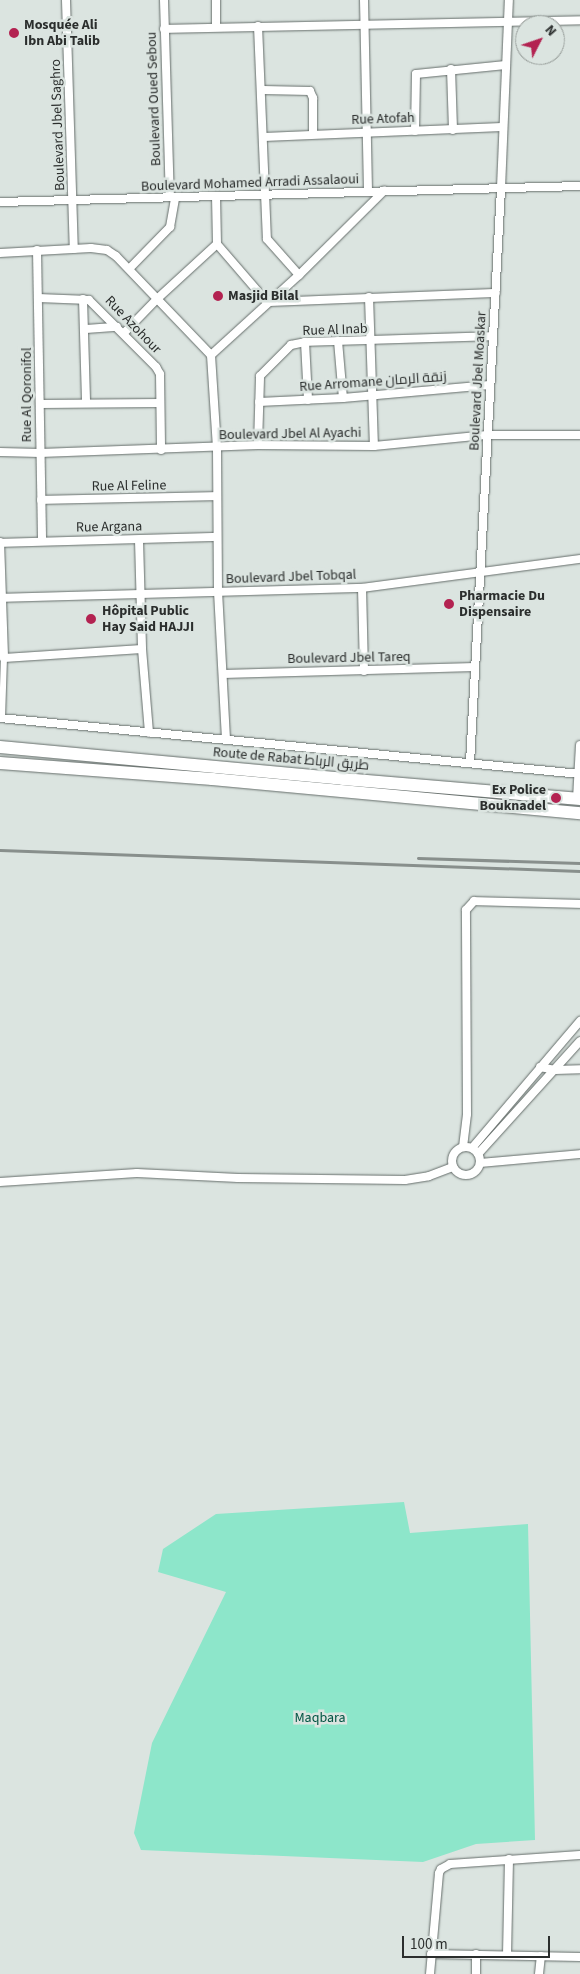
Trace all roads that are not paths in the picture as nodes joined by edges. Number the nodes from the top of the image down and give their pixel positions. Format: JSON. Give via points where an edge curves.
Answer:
{"nodes":[{"id":1,"x":66,"y":0,"type":"edge"},
{"id":2,"x":164,"y":0,"type":"edge"},
{"id":3,"x":216,"y":0,"type":"edge"},
{"id":4,"x":364,"y":0,"type":"edge"},
{"id":5,"x":509,"y":0,"type":"edge"},
{"id":6,"x":508,"y":20,"type":"junction"},
{"id":7,"x":580,"y":20,"type":"edge"},
{"id":8,"x":365,"y":23,"type":"junction"},
{"id":9,"x":258,"y":26,"type":"junction"},
{"id":10,"x":216,"y":27,"type":"junction"},
{"id":11,"x":164,"y":29,"type":"junction"},
{"id":12,"x":506,"y":65,"type":"junction"},
{"id":13,"x":451,"y":69,"type":"junction"},
{"id":14,"x":263,"y":90,"type":"junction"},
{"id":15,"x":502,"y":127,"type":"junction"},
{"id":16,"x":452,"y":130,"type":"junction"},
{"id":17,"x":415,"y":131,"type":"junction"},
{"id":18,"x":368,"y":132,"type":"junction"},
{"id":19,"x":313,"y":134,"type":"junction"},
{"id":20,"x":264,"y":137,"type":"junction"},
{"id":21,"x":580,"y":186,"type":"edge"},
{"id":22,"x":501,"y":188,"type":"junction"},
{"id":23,"x":384,"y":191,"type":"junction"},
{"id":24,"x":368,"y":192,"type":"junction"},
{"id":25,"x":266,"y":195,"type":"junction"},
{"id":26,"x":216,"y":196,"type":"junction"},
{"id":27,"x":172,"y":198,"type":"junction"},
{"id":28,"x":73,"y":200,"type":"junction"},
{"id":29,"x":0,"y":202,"type":"edge"},
{"id":30,"x":216,"y":244,"type":"junction"},
{"id":31,"x":74,"y":249,"type":"junction"},
{"id":32,"x":37,"y":250,"type":"junction"},
{"id":33,"x":0,"y":253,"type":"edge"},
{"id":34,"x":129,"y":269,"type":"junction"},
{"id":35,"x":299,"y":276,"type":"junction"},
{"id":36,"x":496,"y":293,"type":"junction"},
{"id":37,"x":369,"y":297,"type":"junction"},
{"id":38,"x":38,"y":298,"type":"junction"},
{"id":39,"x":83,"y":298,"type":"junction"},
{"id":40,"x":157,"y":299,"type":"junction"},
{"id":41,"x":268,"y":302,"type":"junction"},
{"id":42,"x":117,"y":327,"type":"junction"},
{"id":43,"x":86,"y":329,"type":"junction"},
{"id":44,"x":124,"y":333,"type":"junction"},
{"id":45,"x":493,"y":336,"type":"junction"},
{"id":46,"x":338,"y":340,"type":"junction"},
{"id":47,"x":370,"y":341,"type":"junction"},
{"id":48,"x":305,"y":342,"type":"junction"},
{"id":49,"x":211,"y":355,"type":"junction"},
{"id":50,"x":489,"y":385,"type":"junction"},
{"id":51,"x":374,"y":395,"type":"junction"},
{"id":52,"x":343,"y":398,"type":"junction"},
{"id":53,"x":308,"y":400,"type":"junction"},
{"id":54,"x":259,"y":402,"type":"junction"},
{"id":55,"x":86,"y":403,"type":"junction"},
{"id":56,"x":160,"y":403,"type":"junction"},
{"id":57,"x":40,"y":404,"type":"junction"},
{"id":58,"x":580,"y":434,"type":"edge"},
{"id":59,"x":487,"y":435,"type":"junction"},
{"id":60,"x":258,"y":445,"type":"junction"},
{"id":61,"x":374,"y":446,"type":"junction"},
{"id":62,"x":217,"y":448,"type":"junction"},
{"id":63,"x":161,"y":450,"type":"junction"},
{"id":64,"x":0,"y":452,"type":"edge"},
{"id":65,"x":40,"y":453,"type":"junction"},
{"id":66,"x":217,"y":496,"type":"junction"},
{"id":67,"x":41,"y":500,"type":"junction"},
{"id":68,"x":217,"y":537,"type":"junction"},
{"id":69,"x":139,"y":540,"type":"junction"},
{"id":70,"x":42,"y":541,"type":"junction"},
{"id":71,"x":0,"y":542,"type":"edge"},
{"id":72,"x":580,"y":559,"type":"edge"},
{"id":73,"x":480,"y":571,"type":"junction"},
{"id":74,"x":362,"y":588,"type":"junction"},
{"id":75,"x":218,"y":592,"type":"junction"},
{"id":76,"x":139,"y":594,"type":"junction"},
{"id":77,"x":1,"y":598,"type":"edge"},
{"id":78,"x":142,"y":649,"type":"junction"},
{"id":79,"x":4,"y":658,"type":"junction"},
{"id":80,"x":475,"y":667,"type":"junction"},
{"id":81,"x":364,"y":671,"type":"junction"},
{"id":82,"x":223,"y":674,"type":"junction"},
{"id":83,"x":1,"y":718,"type":"edge"},
{"id":84,"x":149,"y":733,"type":"junction"},
{"id":85,"x":226,"y":739,"type":"junction"},
{"id":86,"x":580,"y":745,"type":"edge"},
{"id":87,"x":0,"y":747,"type":"edge"},
{"id":88,"x":0,"y":763,"type":"edge"},
{"id":89,"x":470,"y":763,"type":"junction"},
{"id":90,"x":579,"y":774,"type":"edge"},
{"id":91,"x":578,"y":799,"type":"edge"},
{"id":92,"x":580,"y":812,"type":"edge"},
{"id":93,"x":580,"y":904,"type":"edge"},
{"id":94,"x":580,"y":1021,"type":"edge"},
{"id":95,"x":580,"y":1041,"type":"edge"},
{"id":96,"x":540,"y":1067,"type":"junction"},
{"id":97,"x":580,"y":1069,"type":"edge"},
{"id":98,"x":555,"y":1070,"type":"junction"},
{"id":99,"x":468,"y":1147,"type":"junction"},
{"id":100,"x":478,"y":1154,"type":"junction"},
{"id":101,"x":580,"y":1154,"type":"edge"},
{"id":102,"x":480,"y":1163,"type":"junction"},
{"id":103,"x":453,"y":1167,"type":"junction"},
{"id":104,"x":0,"y":1182,"type":"edge"},
{"id":105,"x":580,"y":1855,"type":"edge"},
{"id":106,"x":509,"y":1860,"type":"junction"},
{"id":107,"x":431,"y":1954,"type":"junction"},
{"id":108,"x":476,"y":1954,"type":"junction"},
{"id":109,"x":507,"y":1955,"type":"junction"},
{"id":110,"x":541,"y":1956,"type":"junction"},
{"id":111,"x":580,"y":1957,"type":"edge"},
{"id":112,"x":430,"y":1974,"type":"edge"},
{"id":113,"x":476,"y":1974,"type":"edge"},
{"id":114,"x":539,"y":1974,"type":"edge"}],
"edges":[{"from":1,"to":28,"type":"street","name":"Boulevard Jbel Saghro"},
{"from":2,"to":11,"type":"street","name":"Boulevard Oued Sebou"},
{"from":3,"to":10,"type":"street"},
{"from":4,"to":8,"type":"street"},
{"from":5,"to":6,"type":"street","name":"Boulevard Jbel Moaskar"},
{"from":6,"to":7,"type":"street"},
{"from":6,"to":8,"type":"street"},
{"from":6,"to":12,"type":"street","name":"Boulevard Jbel Moaskar"},
{"from":8,"to":9,"type":"street"},
{"from":8,"to":18,"type":"street"},
{"from":9,"to":10,"type":"street"},
{"from":9,"to":14,"type":"street"},
{"from":10,"to":11,"type":"street"},
{"from":11,"to":27,"type":"street","name":"Boulevard Oued Sebou"},
{"from":12,"to":13,"type":"street"},
{"from":12,"to":15,"type":"street","name":"Boulevard Jbel Moaskar"},
{"from":13,"to":16,"type":"street"},
{"from":13,"to":17,"type":"street","via":[[415,75]]},
{"from":14,"to":19,"type":"street","via":[[310,90]]},
{"from":14,"to":20,"type":"street"},
{"from":15,"to":16,"type":"street","name":"Rue Atofah"},
{"from":15,"to":22,"type":"street","name":"Boulevard Jbel Moaskar"},
{"from":16,"to":17,"type":"street","name":"Rue Atofah"},
{"from":17,"to":18,"type":"street","name":"Rue Atofah"},
{"from":18,"to":19,"type":"street","name":"Rue Atofah"},
{"from":18,"to":24,"type":"street"},
{"from":19,"to":20,"type":"street","name":"Rue Atofah"},
{"from":20,"to":25,"type":"street"},
{"from":21,"to":22,"type":"street","name":"Boulevard Mohamed Arradi Assalaoui"},
{"from":22,"to":23,"type":"street","name":"Boulevard Mohamed Arradi Assalaoui"},
{"from":22,"to":36,"type":"street","name":"Boulevard Jbel Moaskar"},
{"from":23,"to":24,"type":"street","name":"Boulevard Mohamed Arradi Assalaoui"},
{"from":23,"to":35,"type":"street"},
{"from":24,"to":25,"type":"street","name":"Boulevard Mohamed Arradi Assalaoui"},
{"from":25,"to":26,"type":"street","name":"Boulevard Mohamed Arradi Assalaoui"},
{"from":25,"to":35,"type":"street","via":[[267,239]]},
{"from":26,"to":27,"type":"street","name":"Boulevard Mohamed Arradi Assalaoui"},
{"from":26,"to":30,"type":"street"},
{"from":27,"to":28,"type":"street","name":"Boulevard Mohamed Arradi Assalaoui"},
{"from":27,"to":34,"type":"street","name":"Boulevard Oued Sebou","via":[[170,227]]},
{"from":28,"to":29,"type":"street","name":"Boulevard Mohamed Arradi Assalaoui"},
{"from":28,"to":31,"type":"street","name":"Boulevard Jbel Saghro"},
{"from":30,"to":40,"type":"street"},
{"from":30,"to":41,"type":"street"},
{"from":31,"to":32,"type":"street"},
{"from":31,"to":34,"type":"street","via":[[107,250]]},
{"from":32,"to":33,"type":"street"},
{"from":32,"to":38,"type":"street","name":"Rue Al Qoronifol"},
{"from":34,"to":40,"type":"street"},
{"from":35,"to":41,"type":"street"},
{"from":36,"to":37,"type":"street"},
{"from":36,"to":45,"type":"street","name":"Boulevard Jbel Moaskar"},
{"from":37,"to":41,"type":"street"},
{"from":37,"to":47,"type":"street"},
{"from":38,"to":39,"type":"street","name":"Rue Azohour"},
{"from":38,"to":57,"type":"street","name":"Rue Al Qoronifol"},
{"from":39,"to":42,"type":"street","name":"Rue Azohour","via":[[94,303]]},
{"from":39,"to":43,"type":"street"},
{"from":40,"to":44,"type":"street"},
{"from":40,"to":49,"type":"street"},
{"from":41,"to":49,"type":"street"},
{"from":42,"to":43,"type":"street"},
{"from":42,"to":44,"type":"street","name":"Rue Azohour"},
{"from":43,"to":55,"type":"street"},
{"from":44,"to":56,"type":"street","name":"Rue Azohour","via":[[160,374]]},
{"from":45,"to":47,"type":"street","name":"Rue Al Inab"},
{"from":45,"to":50,"type":"street","name":"Boulevard Jbel Moaskar"},
{"from":46,"to":47,"type":"street","name":"Rue Al Inab"},
{"from":46,"to":48,"type":"street","name":"Rue Al Inab"},
{"from":46,"to":52,"type":"street"},
{"from":47,"to":51,"type":"street"},
{"from":48,"to":53,"type":"street"},
{"from":48,"to":54,"type":"street","name":"Rue Al Inab","via":[[291,346],[260,376]]},
{"from":49,"to":62,"type":"street"},
{"from":50,"to":51,"type":"street","name":"Rue Arromane زنقة الرمان"},
{"from":50,"to":59,"type":"street","name":"Boulevard Jbel Moaskar"},
{"from":51,"to":52,"type":"street","name":"Rue Arromane زنقة الرمان"},
{"from":51,"to":61,"type":"street"},
{"from":52,"to":53,"type":"street","name":"Rue Arromane زنقة الرمان"},
{"from":53,"to":54,"type":"street","name":"Rue Arromane زنقة الرمان"},
{"from":54,"to":60,"type":"street","name":"Rue Al Inab"},
{"from":55,"to":56,"type":"street"},
{"from":55,"to":57,"type":"street"},
{"from":56,"to":63,"type":"street","name":"Rue Azohour"},
{"from":57,"to":65,"type":"street","name":"Rue Al Qoronifol"},
{"from":58,"to":59,"type":"street","name":"Boulevard Jbel Al Ayachi"},
{"from":59,"to":61,"type":"street","name":"Boulevard Jbel Al Ayachi"},
{"from":59,"to":73,"type":"street","name":"Boulevard Jbel Moaskar"},
{"from":60,"to":61,"type":"street","name":"Boulevard Jbel Al Ayachi"},
{"from":60,"to":62,"type":"street","name":"Boulevard Jbel Al Ayachi"},
{"from":62,"to":63,"type":"street","name":"Boulevard Jbel Al Ayachi"},
{"from":62,"to":66,"type":"street"},
{"from":63,"to":65,"type":"street","name":"Boulevard Jbel Al Ayachi"},
{"from":64,"to":65,"type":"street","name":"Boulevard Jbel Al Ayachi"},
{"from":65,"to":67,"type":"street","name":"Rue Al Qoronifol"},
{"from":66,"to":67,"type":"street","name":"Rue Al Feline"},
{"from":66,"to":68,"type":"street"},
{"from":67,"to":70,"type":"street","name":"Rue Al Qoronifol"},
{"from":68,"to":69,"type":"street","name":"Rue Argana"},
{"from":68,"to":75,"type":"street"},
{"from":69,"to":70,"type":"street","name":"Rue Argana"},
{"from":69,"to":76,"type":"street"},
{"from":70,"to":71,"type":"street","name":"Rue Argana"},
{"from":71,"to":77,"type":"street"},
{"from":72,"to":73,"type":"street","name":"Boulevard Jbel Tobqal"},
{"from":73,"to":74,"type":"street","name":"Boulevard Jbel Tobqal"},
{"from":73,"to":80,"type":"street","name":"Boulevard Jbel Moaskar"},
{"from":74,"to":75,"type":"street","name":"Boulevard Jbel Tobqal"},
{"from":74,"to":81,"type":"street"},
{"from":75,"to":76,"type":"street","name":"Boulevard Jbel Tobqal"},
{"from":75,"to":82,"type":"street"},
{"from":76,"to":77,"type":"street","name":"Boulevard Jbel Tobqal"},
{"from":76,"to":78,"type":"street"},
{"from":77,"to":79,"type":"street"},
{"from":78,"to":79,"type":"street"},
{"from":78,"to":84,"type":"street"},
{"from":79,"to":83,"type":"street"},
{"from":80,"to":81,"type":"street","name":"Boulevard Jbel Tareq"},
{"from":80,"to":89,"type":"street","name":"Boulevard Jbel Moaskar"},
{"from":81,"to":82,"type":"street","name":"Boulevard Jbel Tareq"},
{"from":82,"to":85,"type":"street"},
{"from":83,"to":84,"type":"street"},
{"from":84,"to":85,"type":"street"},
{"from":85,"to":89,"type":"street"},
{"from":86,"to":90,"type":"street"},
{"from":87,"to":91,"type":"main road","name":"Route de Rabat طريق الرباط"},
{"from":88,"to":92,"type":"main road","name":"Route de Rabat طريق الرباط"},
{"from":89,"to":90,"type":"street"},
{"from":90,"to":91,"type":"street"},
{"from":93,"to":99,"type":"street","via":[[474,901],[466,910]]},
{"from":94,"to":96,"type":"street"},
{"from":95,"to":98,"type":"street"},
{"from":96,"to":98,"type":"street"},
{"from":96,"to":99,"type":"street"},
{"from":97,"to":98,"type":"street"},
{"from":98,"to":100,"type":"street"},
{"from":99,"to":100,"type":"street"},
{"from":99,"to":103,"type":"street","via":[[453,1154]]},
{"from":100,"to":102,"type":"street"},
{"from":101,"to":102,"type":"street"},
{"from":102,"to":103,"type":"street","via":[[468,1174]]},
{"from":103,"to":104,"type":"street","via":[[405,1180],[137,1173]]},
{"from":105,"to":106,"type":"street"},
{"from":106,"to":107,"type":"street","via":[[450,1864],[441,1869]]},
{"from":106,"to":109,"type":"street"},
{"from":107,"to":108,"type":"street"},
{"from":107,"to":112,"type":"street"},
{"from":108,"to":109,"type":"street"},
{"from":108,"to":113,"type":"street"},
{"from":109,"to":110,"type":"street"},
{"from":110,"to":111,"type":"street"},
{"from":110,"to":114,"type":"street"}]}
